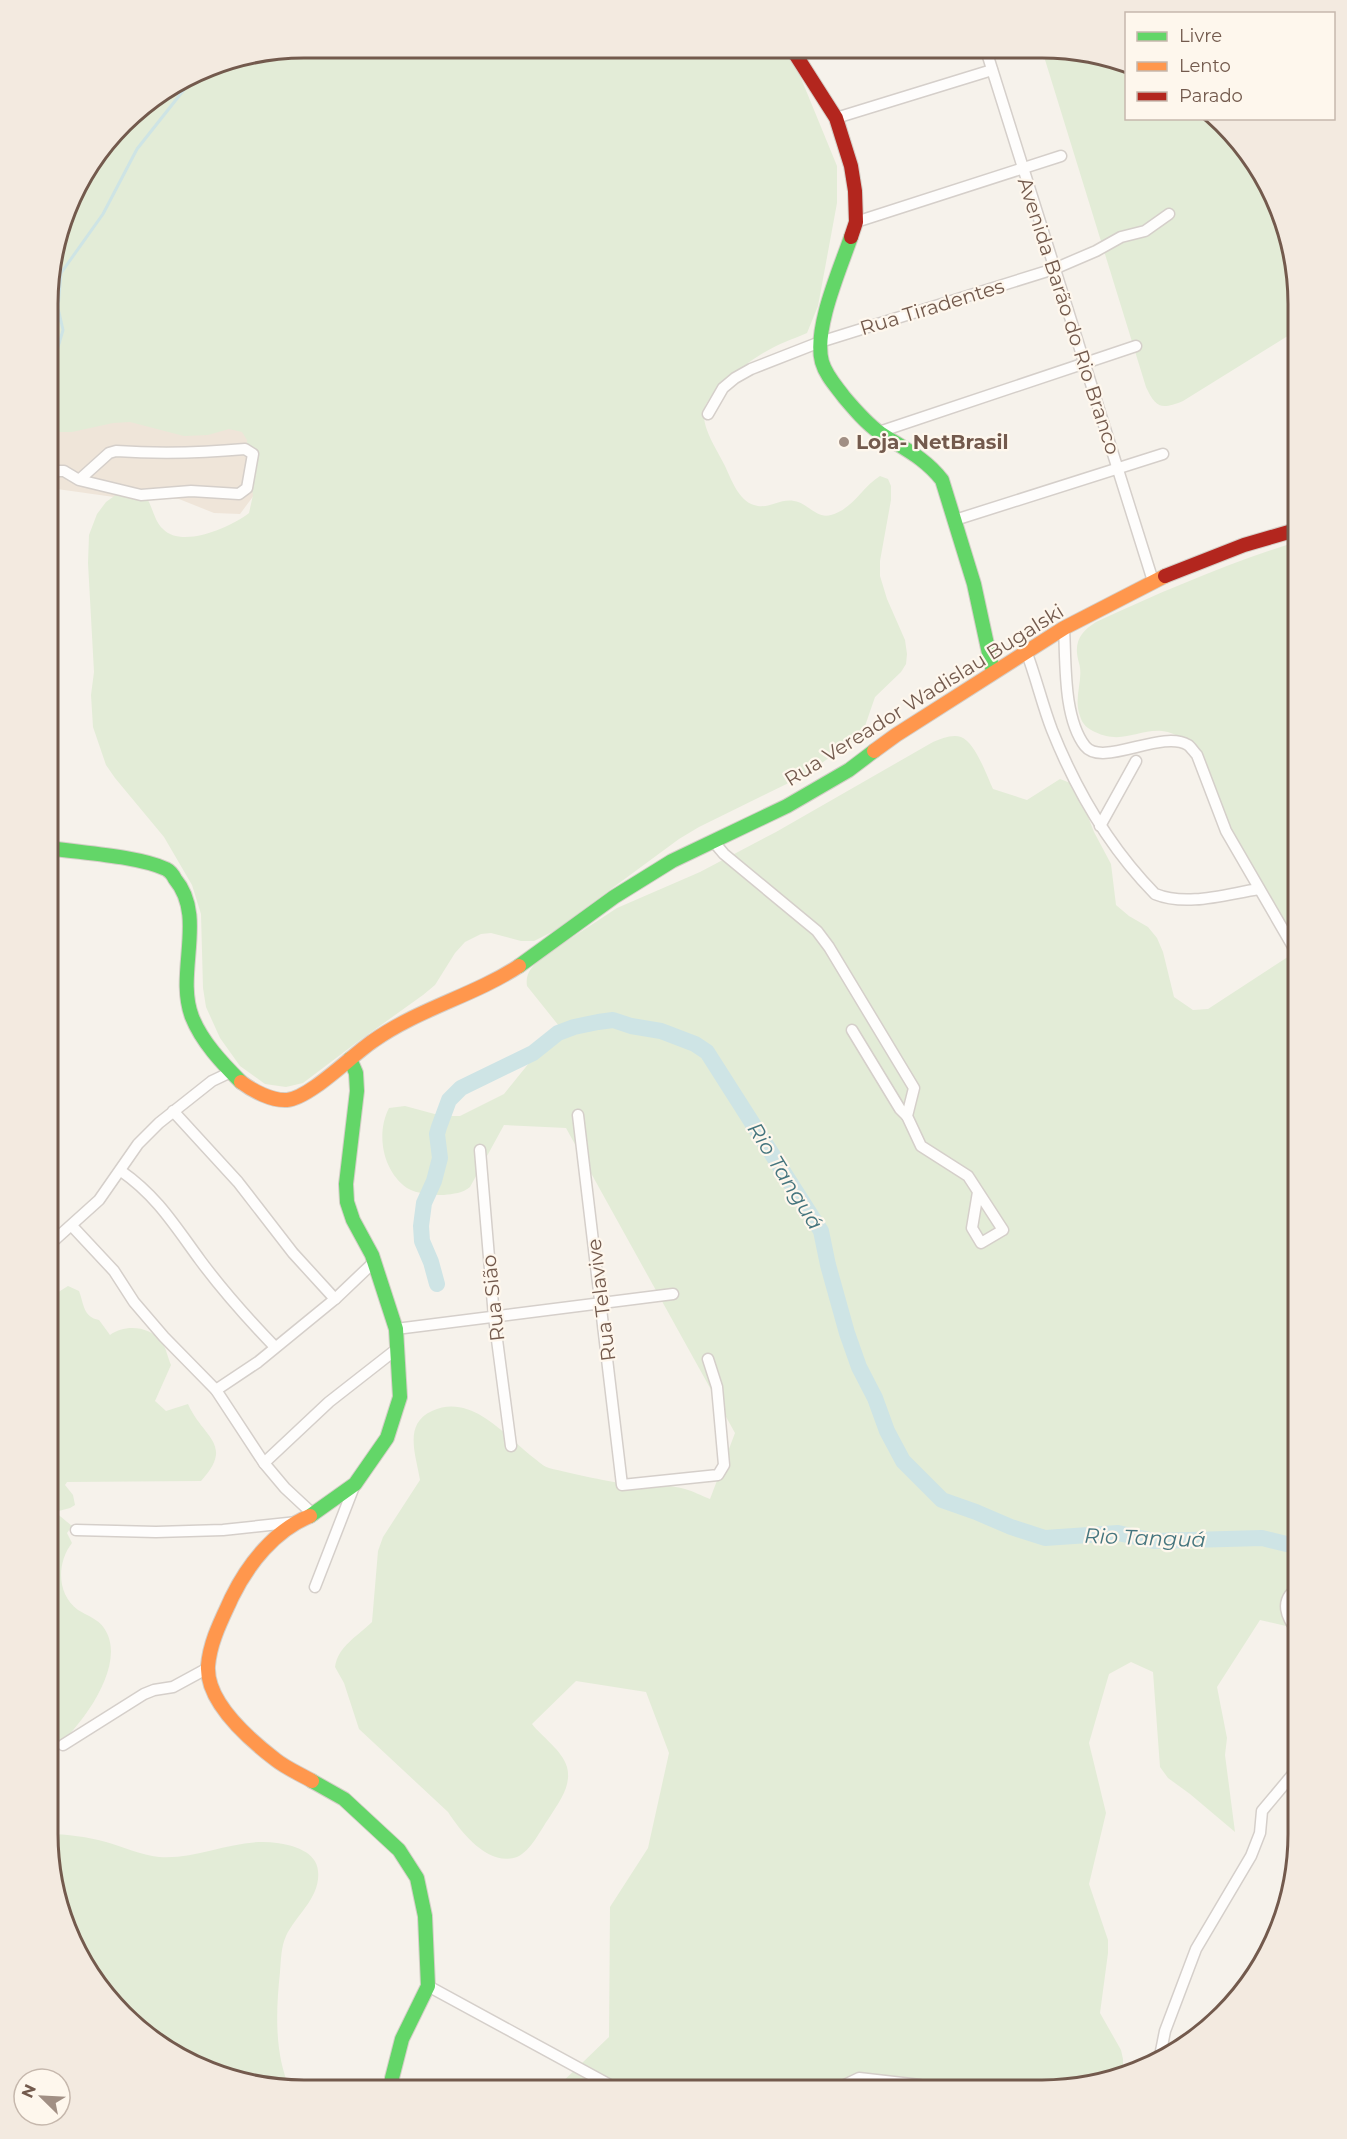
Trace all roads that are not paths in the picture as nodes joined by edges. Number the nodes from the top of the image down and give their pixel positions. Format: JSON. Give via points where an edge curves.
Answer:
{"nodes":[{"id":1,"x":798,"y":58,"type":"edge"},
{"id":2,"x":988,"y":58,"type":"edge"},
{"id":3,"x":992,"y":70,"type":"junction"},
{"id":4,"x":836,"y":118,"type":"junction"},
{"id":5,"x":1060,"y":156,"type":"dead end"},
{"id":6,"x":1022,"y":168,"type":"junction"},
{"id":7,"x":1169,"y":214,"type":"dead end"},
{"id":8,"x":856,"y":222,"type":"junction"},
{"id":9,"x":1054,"y":269,"type":"junction"},
{"id":10,"x":820,"y":342,"type":"junction"},
{"id":11,"x":1136,"y":346,"type":"dead end"},
{"id":12,"x":1085,"y":364,"type":"junction"},
{"id":13,"x":708,"y":414,"type":"dead end"},
{"id":14,"x":879,"y":432,"type":"junction"},
{"id":15,"x":1163,"y":454,"type":"dead end"},
{"id":16,"x":1118,"y":469,"type":"junction"},
{"id":17,"x":58,"y":471,"type":"edge"},
{"id":18,"x":79,"y":480,"type":"junction"},
{"id":19,"x":955,"y":520,"type":"junction"},
{"id":20,"x":1288,"y":532,"type":"edge"},
{"id":21,"x":1153,"y":581,"type":"junction"},
{"id":22,"x":1064,"y":628,"type":"junction"},
{"id":23,"x":1026,"y":651,"type":"junction"},
{"id":24,"x":993,"y":672,"type":"junction"},
{"id":25,"x":1136,"y":761,"type":"dead end"},
{"id":26,"x":1100,"y":826,"type":"junction"},
{"id":27,"x":713,"y":841,"type":"junction"},
{"id":28,"x":58,"y":849,"type":"edge"},
{"id":29,"x":1259,"y":889,"type":"junction"},
{"id":30,"x":1288,"y":938,"type":"edge"},
{"id":31,"x":852,"y":1030,"type":"dead end"},
{"id":32,"x":350,"y":1059,"type":"junction"},
{"id":33,"x":231,"y":1072,"type":"junction"},
{"id":34,"x":173,"y":1111,"type":"junction"},
{"id":35,"x":578,"y":1115,"type":"dead end"},
{"id":36,"x":907,"y":1116,"type":"junction"},
{"id":37,"x":480,"y":1150,"type":"dead end"},
{"id":38,"x":121,"y":1171,"type":"junction"},
{"id":39,"x":978,"y":1192,"type":"dead end"},
{"id":40,"x":72,"y":1226,"type":"junction"},
{"id":41,"x":58,"y":1238,"type":"edge"},
{"id":42,"x":375,"y":1262,"type":"junction"},
{"id":43,"x":673,"y":1294,"type":"dead end"},
{"id":44,"x":335,"y":1299,"type":"junction"},
{"id":45,"x":602,"y":1304,"type":"junction"},
{"id":46,"x":494,"y":1317,"type":"junction"},
{"id":47,"x":396,"y":1329,"type":"junction"},
{"id":48,"x":275,"y":1347,"type":"junction"},
{"id":49,"x":398,"y":1348,"type":"junction"},
{"id":50,"x":708,"y":1359,"type":"dead end"},
{"id":51,"x":216,"y":1390,"type":"junction"},
{"id":52,"x":511,"y":1446,"type":"dead end"},
{"id":53,"x":264,"y":1463,"type":"junction"},
{"id":54,"x":355,"y":1484,"type":"junction"},
{"id":55,"x":314,"y":1515,"type":"junction"},
{"id":56,"x":299,"y":1521,"type":"junction"},
{"id":57,"x":76,"y":1530,"type":"dead end"},
{"id":58,"x":315,"y":1587,"type":"dead end"},
{"id":59,"x":1288,"y":1598,"type":"edge"},
{"id":60,"x":1288,"y":1620,"type":"edge"},
{"id":61,"x":208,"y":1668,"type":"junction"},
{"id":62,"x":63,"y":1745,"type":"dead end"},
{"id":63,"x":1288,"y":1780,"type":"edge"},
{"id":64,"x":428,"y":1986,"type":"junction"},
{"id":65,"x":1161,"y":2050,"type":"edge"},
{"id":66,"x":392,"y":2080,"type":"edge"},
{"id":67,"x":601,"y":2080,"type":"edge"},
{"id":68,"x":855,"y":2080,"type":"edge"},
{"id":69,"x":876,"y":2080,"type":"edge"}],
"edges":[{"from":1,"to":4,"type":"street"},
{"from":2,"to":3,"type":"street","name":"Avenida Barão do Rio Branco"},
{"from":3,"to":4,"type":"street"},
{"from":3,"to":6,"type":"street","name":"Avenida Barão do Rio Branco"},
{"from":4,"to":8,"type":"street","via":[[851,166]]},
{"from":5,"to":6,"type":"street"},
{"from":6,"to":8,"type":"street"},
{"from":6,"to":9,"type":"street","name":"Avenida Barão do Rio Branco"},
{"from":7,"to":9,"type":"street","name":"Rua Tiradentes","via":[[1145,231],[1121,237]]},
{"from":8,"to":10,"type":"street","via":[[830,297]]},
{"from":9,"to":10,"type":"street","name":"Rua Tiradentes"},
{"from":9,"to":12,"type":"street","name":"Avenida Barão do Rio Branco"},
{"from":10,"to":13,"type":"street","name":"Rua Tiradentes","via":[[735,378],[723,388]]},
{"from":10,"to":14,"type":"street","via":[[828,376],[857,413]]},
{"from":11,"to":12,"type":"street"},
{"from":12,"to":14,"type":"street"},
{"from":12,"to":16,"type":"street","name":"Avenida Barão do Rio Branco"},
{"from":14,"to":19,"type":"street","via":[[931,466],[942,480]]},
{"from":15,"to":16,"type":"street"},
{"from":16,"to":19,"type":"street"},
{"from":16,"to":21,"type":"street","name":"Avenida Barão do Rio Branco"},
{"from":17,"to":18,"type":"street"},
{"from":18,"to":18,"type":"street","via":[[116,451],[166,454],[245,449],[253,454],[247,488],[239,494],[132,494]]},
{"from":19,"to":24,"type":"street"},
{"from":20,"to":21,"type":"street","name":"Rua Vereador Wadislau Bugalski"},
{"from":21,"to":22,"type":"street","name":"Rua Vereador Wadislau Bugalski"},
{"from":22,"to":23,"type":"street","name":"Rua Vereador Wadislau Bugalski"},
{"from":22,"to":29,"type":"street","via":[[1070,706],[1085,746],[1101,753],[1149,743],[1177,741],[1189,745],[1197,755],[1226,831]]},
{"from":23,"to":24,"type":"street","name":"Rua Vereador Wadislau Bugalski"},
{"from":23,"to":26,"type":"street","via":[[1052,729]]},
{"from":24,"to":27,"type":"street","name":"Rua Vereador Wadislau Bugalski","via":[[849,770]]},
{"from":25,"to":26,"type":"street"},
{"from":26,"to":29,"type":"street","via":[[1145,884],[1165,898],[1193,899]]},
{"from":27,"to":32,"type":"street","name":"Rua Vereador Wadislau Bugalski","via":[[614,897],[498,980],[408,1021]]},
{"from":27,"to":36,"type":"street","via":[[818,931],[914,1088]]},
{"from":28,"to":33,"type":"street","name":"Rua Vereador Wadislau Bugalski","via":[[137,861],[168,870],[183,888],[190,918],[186,992],[192,1017],[217,1058]]},
{"from":29,"to":30,"type":"street"},
{"from":31,"to":36,"type":"street"},
{"from":32,"to":33,"type":"street","name":"Rua Vereador Wadislau Bugalski","via":[[304,1095],[287,1100],[268,1097],[243,1084]]},
{"from":32,"to":42,"type":"street","via":[[357,1073],[357,1091],[347,1202]]},
{"from":33,"to":34,"type":"street","via":[[212,1081]]},
{"from":34,"to":38,"type":"street","via":[[138,1144]]},
{"from":34,"to":44,"type":"street"},
{"from":35,"to":45,"type":"street","name":"Rua Telavive"},
{"from":36,"to":39,"type":"street","via":[[921,1146],[968,1176]]},
{"from":37,"to":46,"type":"street","name":"Rua Sião"},
{"from":38,"to":40,"type":"street"},
{"from":38,"to":48,"type":"street","via":[[160,1205],[230,1299]]},
{"from":40,"to":41,"type":"street"},
{"from":40,"to":51,"type":"street","via":[[114,1271],[164,1337]]},
{"from":42,"to":44,"type":"street"},
{"from":42,"to":47,"type":"street"},
{"from":43,"to":45,"type":"street"},
{"from":44,"to":48,"type":"street"},
{"from":45,"to":46,"type":"street"},
{"from":45,"to":50,"type":"street","name":"Rua Telavive","via":[[622,1485],[718,1475],[724,1465],[717,1387]]},
{"from":46,"to":47,"type":"street"},
{"from":46,"to":52,"type":"street","name":"Rua Sião"},
{"from":47,"to":49,"type":"street"},
{"from":48,"to":51,"type":"street"},
{"from":49,"to":53,"type":"street","via":[[329,1402]]},
{"from":49,"to":54,"type":"street","via":[[400,1397],[387,1438]]},
{"from":51,"to":53,"type":"street"},
{"from":53,"to":55,"type":"street"},
{"from":54,"to":55,"type":"street"},
{"from":54,"to":58,"type":"street"},
{"from":55,"to":56,"type":"street"},
{"from":56,"to":57,"type":"street","via":[[223,1530]]},
{"from":56,"to":61,"type":"street","via":[[264,1549],[242,1576],[212,1641]]},
{"from":59,"to":60,"type":"street"},
{"from":61,"to":62,"type":"street","via":[[173,1687],[144,1694]]},
{"from":61,"to":64,"type":"street","via":[[212,1687],[229,1717],[277,1761],[344,1799],[399,1850],[417,1878],[425,1916]]},
{"from":63,"to":65,"type":"street","via":[[1262,1810],[1260,1833],[1251,1856],[1196,1949]]},
{"from":64,"to":66,"type":"street","via":[[402,2038]]},
{"from":64,"to":67,"type":"street"},
{"from":68,"to":69,"type":"street"}]}
